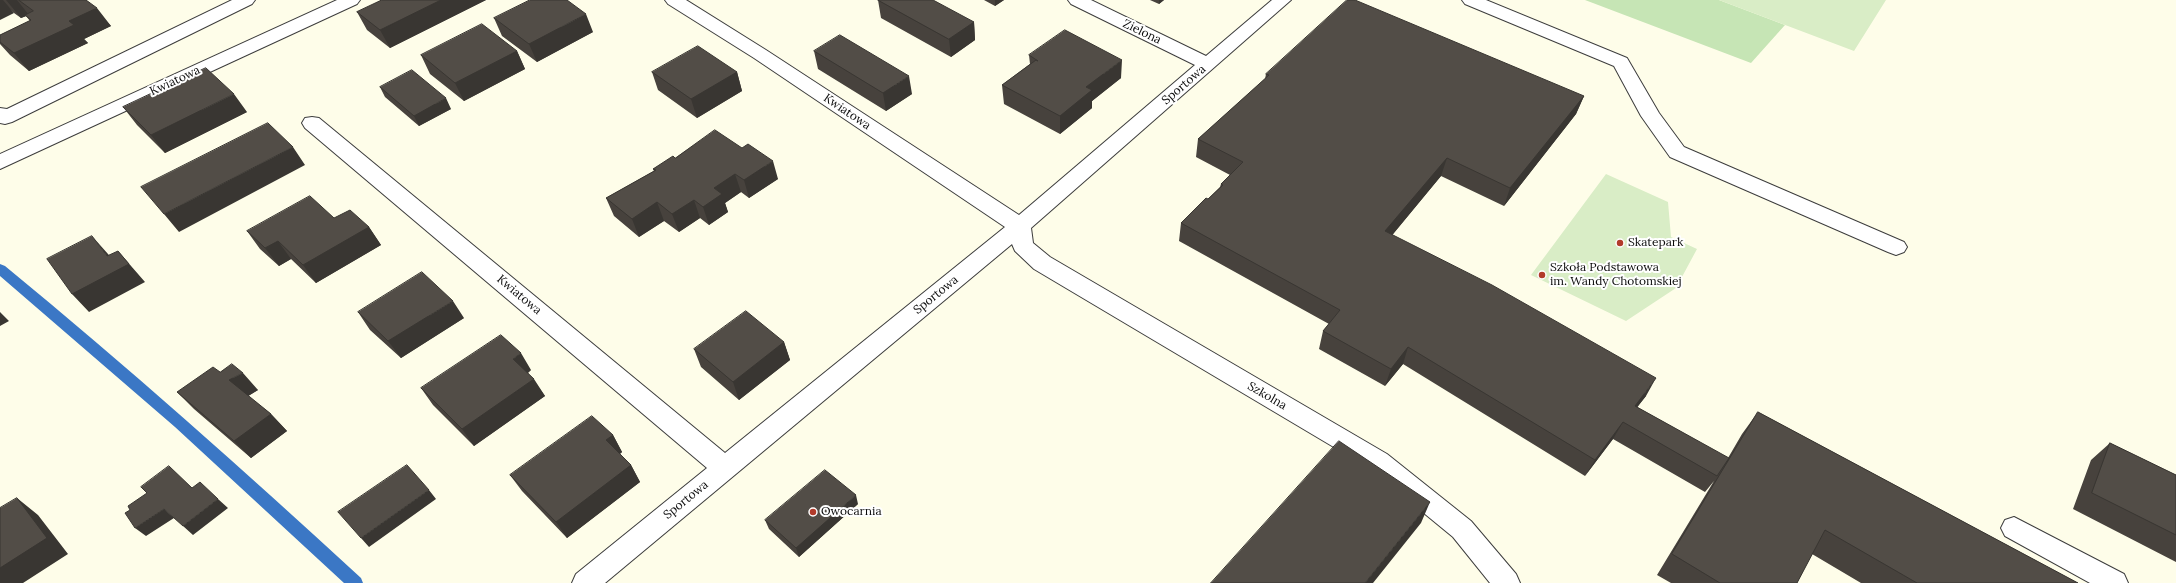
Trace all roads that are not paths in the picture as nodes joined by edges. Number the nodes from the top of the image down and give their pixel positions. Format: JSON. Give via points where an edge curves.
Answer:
{"nodes":[{"id":1,"x":246,"y":0,"type":"edge"},
{"id":2,"x":351,"y":0,"type":"edge"},
{"id":3,"x":674,"y":0,"type":"edge"},
{"id":4,"x":1077,"y":0,"type":"edge"},
{"id":5,"x":1282,"y":0,"type":"edge"},
{"id":6,"x":1471,"y":0,"type":"edge"},
{"id":7,"x":1208,"y":64,"type":"junction"},
{"id":8,"x":0,"y":114,"type":"edge"},
{"id":9,"x":312,"y":123,"type":"dead end"},
{"id":10,"x":0,"y":162,"type":"edge"},
{"id":11,"x":1020,"y":226,"type":"junction"},
{"id":12,"x":1896,"y":247,"type":"dead end"},
{"id":13,"x":726,"y":468,"type":"junction"},
{"id":14,"x":2014,"y":528,"type":"dead end"},
{"id":15,"x":585,"y":583,"type":"edge"},
{"id":16,"x":1507,"y":583,"type":"edge"},
{"id":17,"x":2115,"y":583,"type":"edge"}],
"edges":[{"from":1,"to":8,"type":"street","via":[[5,118]]},
{"from":2,"to":10,"type":"street","name":"Kwiatowa"},
{"from":3,"to":11,"type":"street","name":"Kwiatowa"},
{"from":4,"to":7,"type":"street","name":"Zielona"},
{"from":5,"to":7,"type":"street","name":"Sportowa"},
{"from":6,"to":12,"type":"street","via":[[1621,62],[1651,116],[1677,152]]},
{"from":7,"to":11,"type":"street","name":"Sportowa"},
{"from":9,"to":13,"type":"street","name":"Kwiatowa"},
{"from":11,"to":13,"type":"street","name":"Sportowa"},
{"from":11,"to":16,"type":"street","name":"Szkolna","via":[[1023,246],[1042,263],[1378,461],[1462,529]]},
{"from":13,"to":15,"type":"street","name":"Sportowa"},
{"from":14,"to":17,"type":"street"}]}
